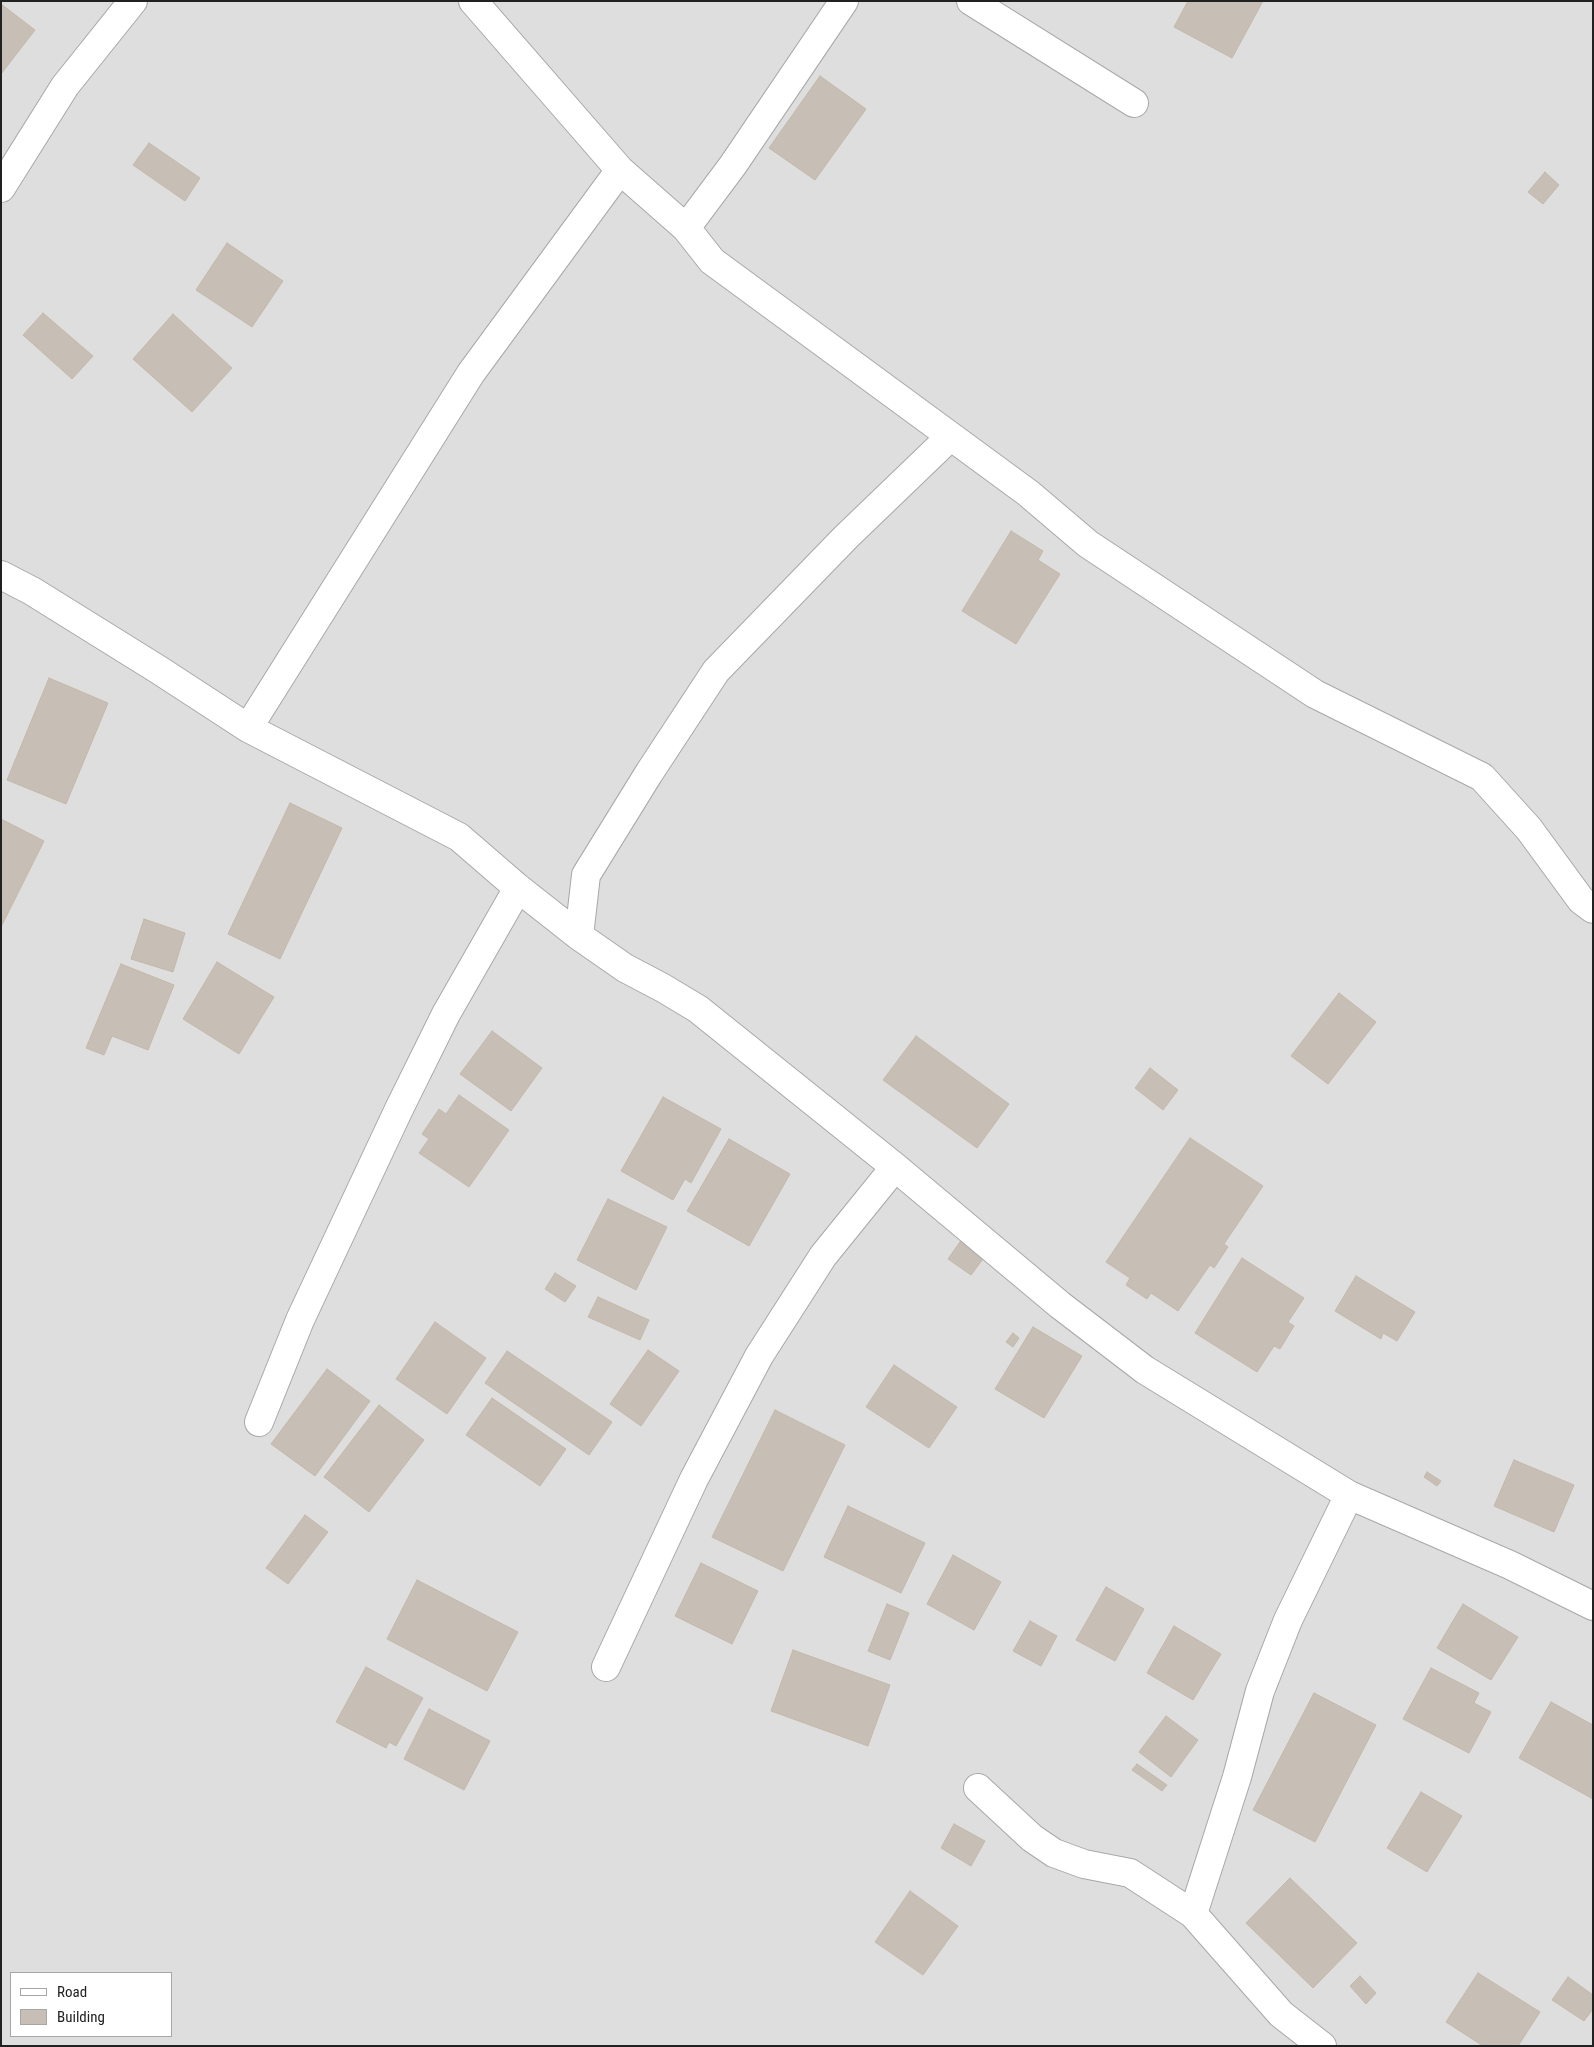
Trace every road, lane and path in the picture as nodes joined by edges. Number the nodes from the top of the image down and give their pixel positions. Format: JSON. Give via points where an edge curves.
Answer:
{"nodes":[{"id":1,"x":133,"y":1,"type":"edge"},
{"id":2,"x":473,"y":1,"type":"edge"},
{"id":3,"x":844,"y":1,"type":"edge"},
{"id":4,"x":971,"y":1,"type":"edge"},
{"id":5,"x":1134,"y":103,"type":"dead end"},
{"id":6,"x":620,"y":170,"type":"junction"},
{"id":7,"x":1,"y":188,"type":"edge"},
{"id":8,"x":686,"y":228,"type":"junction"},
{"id":9,"x":950,"y":437,"type":"junction"},
{"id":10,"x":1,"y":575,"type":"edge"},
{"id":11,"x":248,"y":728,"type":"junction"},
{"id":12,"x":518,"y":888,"type":"junction"},
{"id":13,"x":1593,"y":910,"type":"edge"},
{"id":14,"x":579,"y":936,"type":"junction"},
{"id":15,"x":895,"y":1167,"type":"junction"},
{"id":16,"x":259,"y":1422,"type":"dead end"},
{"id":17,"x":1349,"y":1495,"type":"junction"},
{"id":18,"x":1593,"y":1606,"type":"edge"},
{"id":19,"x":606,"y":1667,"type":"dead end"},
{"id":20,"x":978,"y":1788,"type":"dead end"},
{"id":21,"x":1193,"y":1914,"type":"junction"},
{"id":22,"x":1322,"y":2046,"type":"edge"}],
"edges":[{"from":1,"to":7,"type":"street","via":[[65,86]]},
{"from":2,"to":6,"type":"street"},
{"from":3,"to":8,"type":"street","via":[[733,165]]},
{"from":4,"to":5,"type":"street"},
{"from":6,"to":8,"type":"street"},
{"from":6,"to":11,"type":"street","via":[[471,373]]},
{"from":8,"to":9,"type":"street","via":[[712,260]]},
{"from":9,"to":13,"type":"street","via":[[1028,493],[1088,544],[1315,694],[1482,777],[1529,829],[1581,900]]},
{"from":9,"to":14,"type":"street","via":[[846,536],[716,671],[586,875]]},
{"from":10,"to":11,"type":"street","via":[[32,591]]},
{"from":11,"to":12,"type":"street","via":[[459,837]]},
{"from":12,"to":14,"type":"street"},
{"from":12,"to":16,"type":"street","via":[[446,1014],[399,1109],[300,1320]]},
{"from":14,"to":15,"type":"street","via":[[625,968],[698,1009]]},
{"from":15,"to":17,"type":"street","via":[[1060,1305],[1145,1370]]},
{"from":15,"to":19,"type":"street","via":[[823,1256],[759,1356],[694,1479]]},
{"from":17,"to":18,"type":"street"},
{"from":17,"to":21,"type":"street","via":[[1288,1620],[1260,1691],[1237,1777]]},
{"from":20,"to":21,"type":"street","via":[[1032,1838],[1054,1852],[1084,1864],[1130,1873]]},
{"from":21,"to":22,"type":"street","via":[[1281,2014]]}]}
